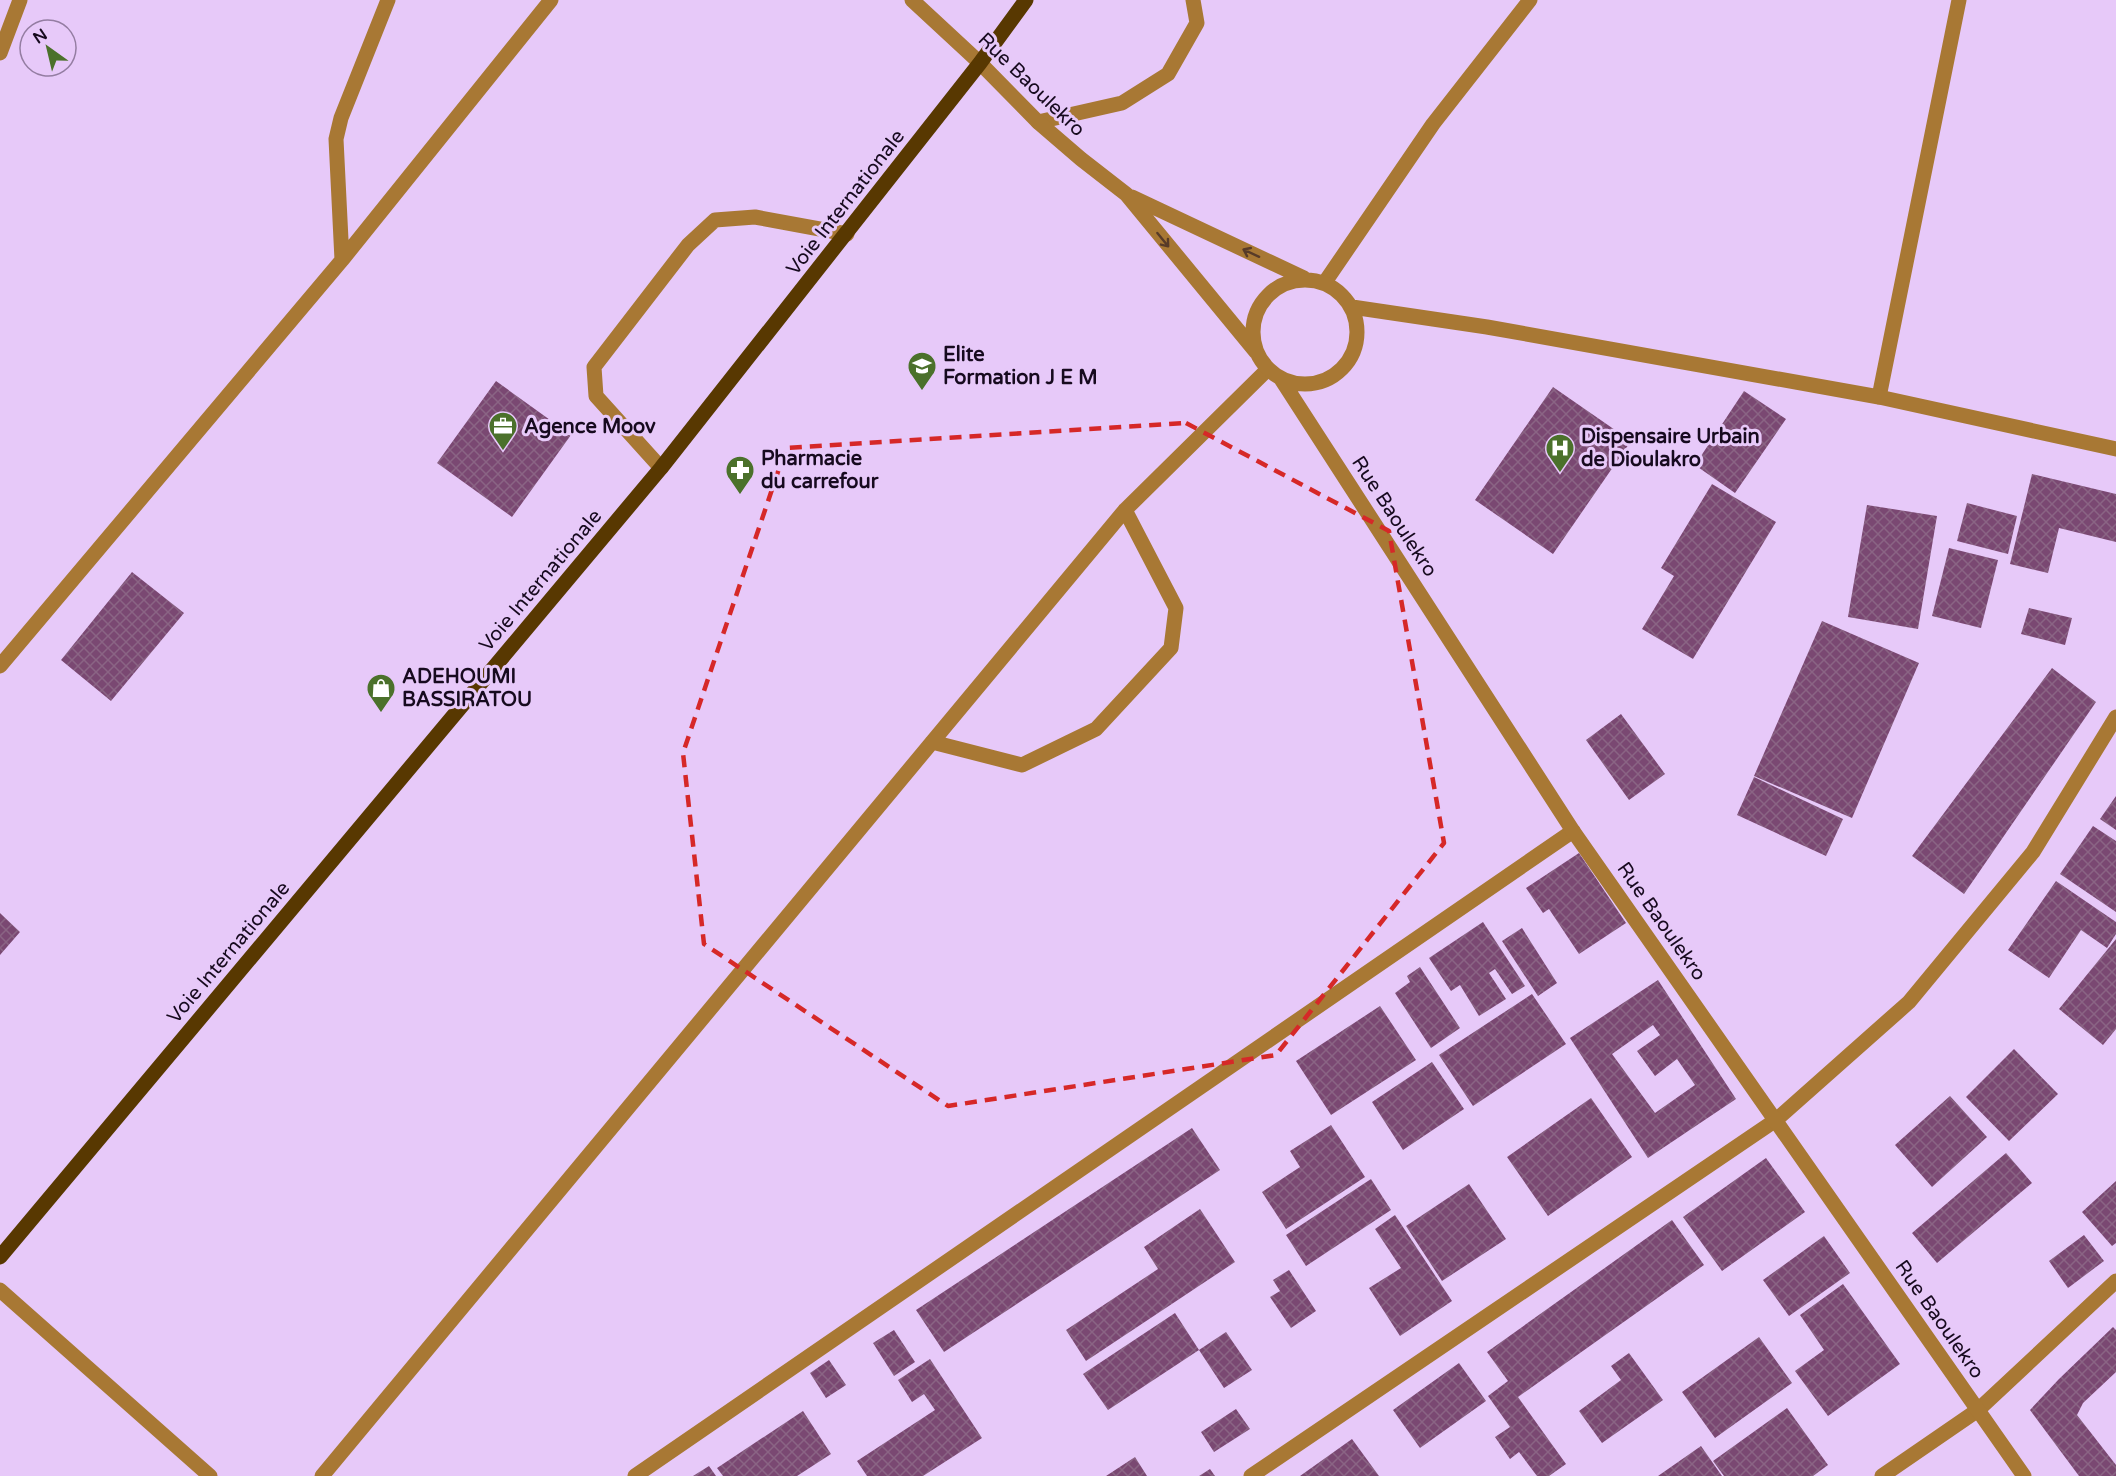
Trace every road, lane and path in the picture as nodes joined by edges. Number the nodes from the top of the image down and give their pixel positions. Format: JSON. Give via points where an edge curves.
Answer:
{"nodes":[{"id":1,"x":20,"y":0,"type":"edge"},
{"id":2,"x":388,"y":0,"type":"edge"},
{"id":3,"x":551,"y":0,"type":"edge"},
{"id":4,"x":912,"y":0,"type":"edge"},
{"id":5,"x":1026,"y":0,"type":"edge"},
{"id":6,"x":1193,"y":0,"type":"edge"},
{"id":7,"x":1530,"y":0,"type":"edge"},
{"id":8,"x":1959,"y":0,"type":"edge"},
{"id":9,"x":0,"y":53,"type":"edge"},
{"id":10,"x":980,"y":63,"type":"junction"},
{"id":11,"x":1038,"y":122,"type":"junction"},
{"id":12,"x":1126,"y":194,"type":"junction"},
{"id":13,"x":847,"y":234,"type":"junction"},
{"id":14,"x":342,"y":260,"type":"junction"},
{"id":15,"x":1304,"y":278,"type":"junction"},
{"id":16,"x":1325,"y":282,"type":"junction"},
{"id":17,"x":1352,"y":307,"type":"junction"},
{"id":18,"x":1256,"y":352,"type":"junction"},
{"id":19,"x":1268,"y":369,"type":"junction"},
{"id":20,"x":1281,"y":379,"type":"junction"},
{"id":21,"x":1880,"y":397,"type":"junction"},
{"id":22,"x":2116,"y":449,"type":"edge"},
{"id":23,"x":661,"y":468,"type":"junction"},
{"id":24,"x":1125,"y":510,"type":"junction"},
{"id":25,"x":0,"y":666,"type":"edge"},
{"id":26,"x":2116,"y":717,"type":"edge"},
{"id":27,"x":932,"y":742,"type":"junction"},
{"id":28,"x":1572,"y":831,"type":"junction"},
{"id":29,"x":1776,"y":1120,"type":"junction"},
{"id":30,"x":0,"y":1257,"type":"edge"},
{"id":31,"x":2116,"y":1281,"type":"edge"},
{"id":32,"x":0,"y":1290,"type":"edge"},
{"id":33,"x":1978,"y":1410,"type":"junction"},
{"id":34,"x":210,"y":1476,"type":"edge"},
{"id":35,"x":322,"y":1476,"type":"edge"},
{"id":36,"x":635,"y":1476,"type":"edge"},
{"id":37,"x":1251,"y":1476,"type":"edge"},
{"id":38,"x":1882,"y":1476,"type":"edge"},
{"id":39,"x":2024,"y":1476,"type":"edge"}],
"edges":[{"from":1,"to":9,"type":"street"},
{"from":2,"to":14,"type":"street","via":[[336,139]]},
{"from":3,"to":14,"type":"street"},
{"from":4,"to":10,"type":"street","name":"Rue Baoulekro"},
{"from":5,"to":10,"type":"main road","name":"Voie Internationale"},
{"from":6,"to":11,"type":"street","via":[[1197,23],[1168,74],[1122,103]]},
{"from":7,"to":16,"type":"street","via":[[1433,124]]},
{"from":8,"to":21,"type":"street"},
{"from":10,"to":11,"type":"street","name":"Rue Baoulekro"},
{"from":10,"to":13,"type":"main road","name":"Voie Internationale"},
{"from":11,"to":12,"type":"street","name":"Rue Baoulekro"},
{"from":15,"to":12,"type":"street","name":"Rue Baoulekro","one_way":true},
{"from":12,"to":18,"type":"street","name":"Rue Baoulekro","one_way":true},
{"from":13,"to":23,"type":"main road","name":"Voie Internationale"},
{"from":13,"to":23,"type":"street","via":[[755,217],[715,220],[688,245],[594,368],[596,396]]},
{"from":14,"to":25,"type":"street"},
{"from":15,"to":16,"type":"street"},
{"from":15,"to":18,"type":"street","via":[[1279,285],[1260,302],[1252,327]]},
{"from":16,"to":17,"type":"street"},
{"from":17,"to":20,"type":"street","via":[[1357,339],[1343,368],[1314,383]]},
{"from":17,"to":21,"type":"street"},
{"from":18,"to":19,"type":"street"},
{"from":19,"to":20,"type":"street"},
{"from":19,"to":24,"type":"street"},
{"from":20,"to":28,"type":"street","name":"Rue Baoulekro"},
{"from":21,"to":22,"type":"street"},
{"from":23,"to":30,"type":"main road","name":"Voie Internationale"},
{"from":24,"to":27,"type":"street"},
{"from":24,"to":27,"type":"street","via":[[1176,608],[1171,648],[1096,729],[1022,765]]},
{"from":26,"to":29,"type":"street","via":[[2033,852],[1909,1002]]},
{"from":27,"to":35,"type":"street"},
{"from":28,"to":29,"type":"street","name":"Rue Baoulekro"},
{"from":28,"to":36,"type":"street"},
{"from":29,"to":33,"type":"street","name":"Rue Baoulekro"},
{"from":29,"to":37,"type":"street"},
{"from":31,"to":33,"type":"street"},
{"from":32,"to":34,"type":"street"},
{"from":33,"to":38,"type":"street"},
{"from":33,"to":39,"type":"street","name":"Rue Baoulekro"}]}
